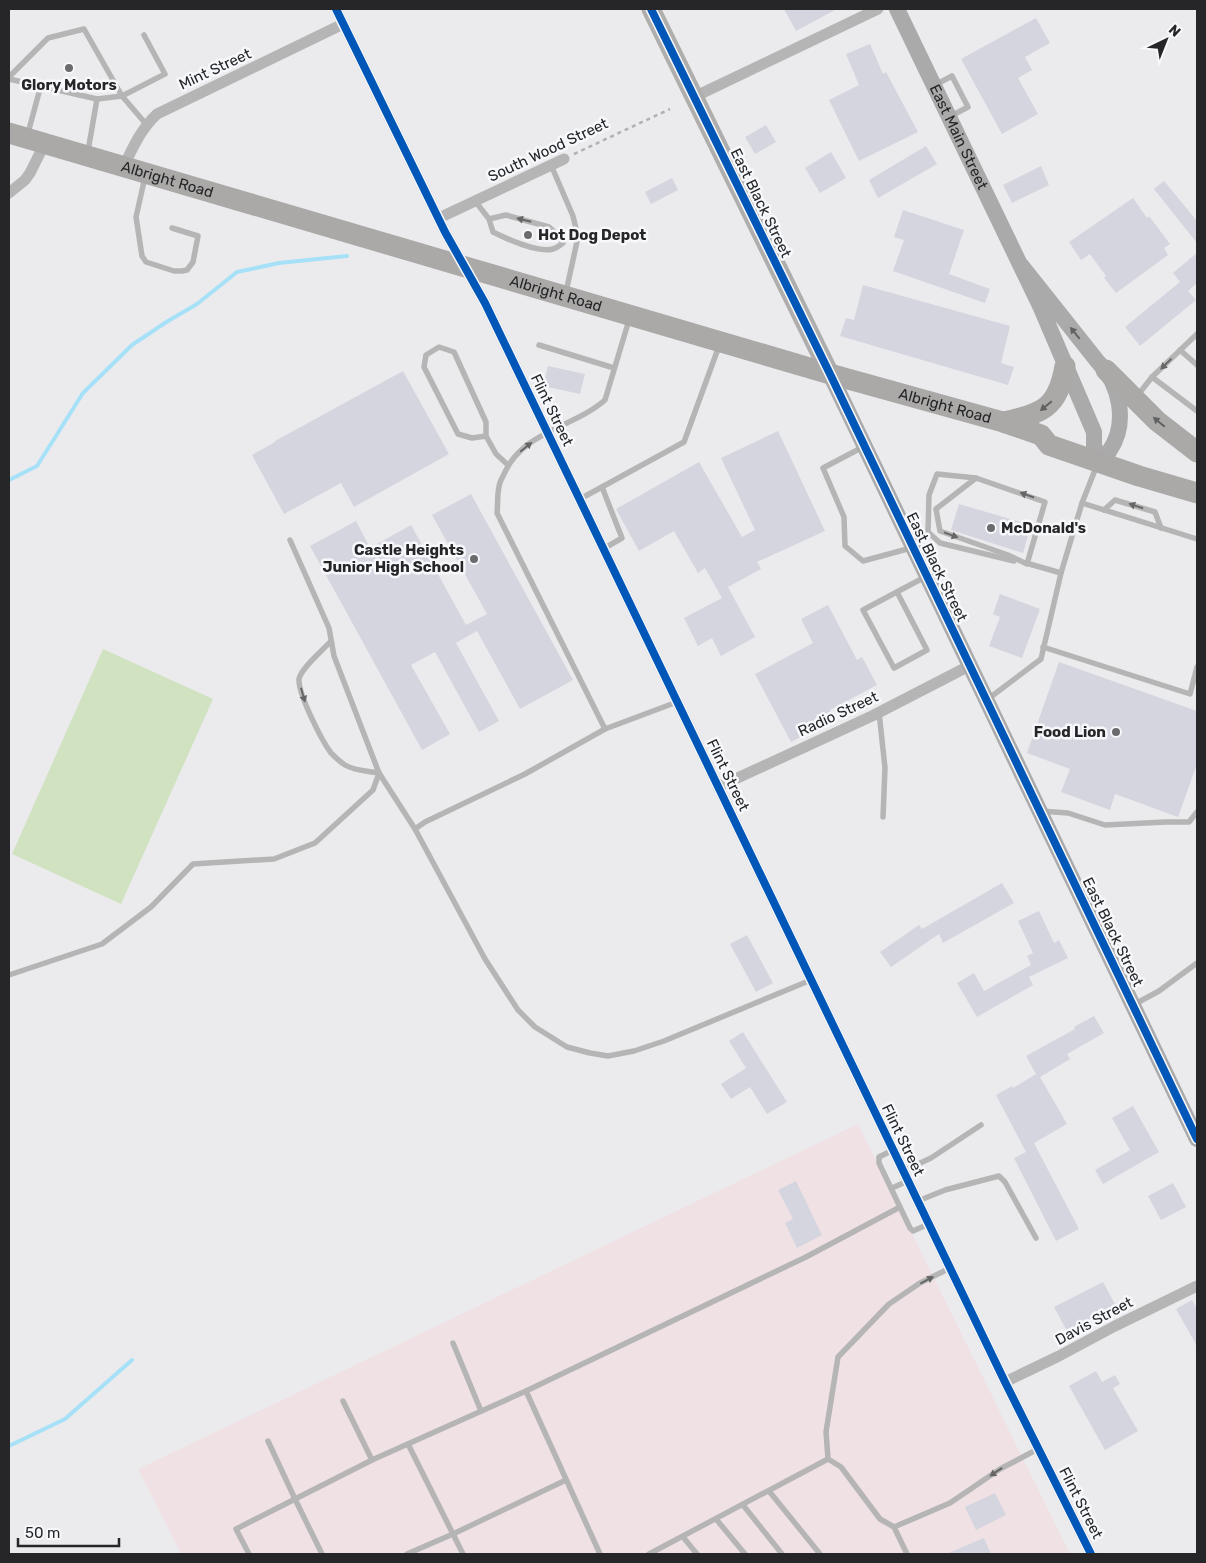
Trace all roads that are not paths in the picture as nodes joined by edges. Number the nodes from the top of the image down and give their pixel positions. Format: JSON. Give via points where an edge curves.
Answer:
{"nodes":[{"id":1,"x":336,"y":9,"type":"edge"},
{"id":2,"x":651,"y":9,"type":"edge"},
{"id":3,"x":878,"y":9,"type":"edge"},
{"id":4,"x":897,"y":9,"type":"edge"},
{"id":5,"x":343,"y":24,"type":"junction"},
{"id":6,"x":144,"y":35,"type":"dead end"},
{"id":7,"x":9,"y":78,"type":"edge"},
{"id":8,"x":41,"y":85,"type":"junction"},
{"id":9,"x":122,"y":96,"type":"junction"},
{"id":10,"x":694,"y":97,"type":"junction"},
{"id":11,"x":98,"y":98,"type":"junction"},
{"id":12,"x":146,"y":124,"type":"junction"},
{"id":13,"x":27,"y":138,"type":"edge"},
{"id":14,"x":87,"y":156,"type":"junction"},
{"id":15,"x":564,"y":159,"type":"road end"},
{"id":16,"x":551,"y":165,"type":"junction"},
{"id":17,"x":124,"y":166,"type":"junction"},
{"id":18,"x":146,"y":173,"type":"junction"},
{"id":19,"x":9,"y":193,"type":"edge"},
{"id":20,"x":475,"y":201,"type":"junction"},
{"id":21,"x":439,"y":218,"type":"junction"},
{"id":22,"x":489,"y":218,"type":"junction"},
{"id":23,"x":172,"y":228,"type":"dead end"},
{"id":24,"x":563,"y":243,"type":"junction"},
{"id":25,"x":576,"y":246,"type":"junction"},
{"id":26,"x":1021,"y":265,"type":"junction"},
{"id":27,"x":464,"y":267,"type":"junction"},
{"id":28,"x":565,"y":296,"type":"junction"},
{"id":29,"x":630,"y":315,"type":"junction"},
{"id":30,"x":1197,"y":334,"type":"edge"},
{"id":31,"x":720,"y":342,"type":"junction"},
{"id":32,"x":539,"y":345,"type":"dead end"},
{"id":33,"x":1180,"y":350,"type":"junction"},
{"id":34,"x":1197,"y":365,"type":"edge"},
{"id":35,"x":1065,"y":366,"type":"junction"},
{"id":36,"x":614,"y":368,"type":"junction"},
{"id":37,"x":1106,"y":370,"type":"junction"},
{"id":38,"x":830,"y":374,"type":"junction"},
{"id":39,"x":1152,"y":377,"type":"junction"},
{"id":40,"x":1135,"y":399,"type":"junction"},
{"id":41,"x":1197,"y":411,"type":"edge"},
{"id":42,"x":1003,"y":422,"type":"junction"},
{"id":43,"x":547,"y":432,"type":"junction"},
{"id":44,"x":486,"y":436,"type":"junction"},
{"id":45,"x":864,"y":446,"type":"junction"},
{"id":46,"x":1101,"y":452,"type":"junction"},
{"id":47,"x":1197,"y":452,"type":"edge"},
{"id":48,"x":508,"y":465,"type":"junction"},
{"id":49,"x":976,"y":478,"type":"junction"},
{"id":50,"x":1190,"y":484,"type":"edge"},
{"id":51,"x":602,"y":487,"type":"junction"},
{"id":52,"x":580,"y":499,"type":"junction"},
{"id":53,"x":1082,"y":503,"type":"junction"},
{"id":54,"x":1104,"y":510,"type":"junction"},
{"id":55,"x":1161,"y":528,"type":"junction"},
{"id":56,"x":928,"y":532,"type":"junction"},
{"id":57,"x":1197,"y":539,"type":"edge"},
{"id":58,"x":290,"y":540,"type":"dead end"},
{"id":59,"x":911,"y":543,"type":"junction"},
{"id":60,"x":603,"y":549,"type":"junction"},
{"id":61,"x":1028,"y":564,"type":"junction"},
{"id":62,"x":1061,"y":573,"type":"junction"},
{"id":63,"x":927,"y":576,"type":"junction"},
{"id":64,"x":897,"y":592,"type":"junction"},
{"id":65,"x":331,"y":641,"type":"junction"},
{"id":66,"x":1043,"y":647,"type":"junction"},
{"id":67,"x":969,"y":666,"type":"junction"},
{"id":68,"x":1197,"y":667,"type":"edge"},
{"id":69,"x":1196,"y":679,"type":"edge"},
{"id":70,"x":986,"y":701,"type":"junction"},
{"id":71,"x":677,"y":702,"type":"junction"},
{"id":72,"x":879,"y":712,"type":"junction"},
{"id":73,"x":605,"y":729,"type":"junction"},
{"id":74,"x":379,"y":773,"type":"junction"},
{"id":75,"x":718,"y":786,"type":"junction"},
{"id":76,"x":1039,"y":810,"type":"junction"},
{"id":77,"x":1197,"y":812,"type":"edge"},
{"id":78,"x":882,"y":817,"type":"dead end"},
{"id":79,"x":415,"y":829,"type":"junction"},
{"id":80,"x":1197,"y":963,"type":"edge"},
{"id":81,"x":9,"y":975,"type":"edge"},
{"id":82,"x":811,"y":980,"type":"junction"},
{"id":83,"x":1133,"y":1005,"type":"junction"},
{"id":84,"x":981,"y":1126,"type":"dead end"},
{"id":85,"x":1197,"y":1139,"type":"edge"},
{"id":86,"x":893,"y":1150,"type":"junction"},
{"id":87,"x":906,"y":1176,"type":"junction"},
{"id":88,"x":892,"y":1188,"type":"junction"},
{"id":89,"x":918,"y":1202,"type":"junction"},
{"id":90,"x":900,"y":1207,"type":"junction"},
{"id":91,"x":929,"y":1224,"type":"junction"},
{"id":92,"x":1036,"y":1238,"type":"dead end"},
{"id":93,"x":950,"y":1268,"type":"junction"},
{"id":94,"x":1197,"y":1286,"type":"edge"},
{"id":95,"x":453,"y":1344,"type":"dead end"},
{"id":96,"x":1005,"y":1382,"type":"junction"},
{"id":97,"x":526,"y":1390,"type":"junction"},
{"id":98,"x":343,"y":1401,"type":"dead end"},
{"id":99,"x":481,"y":1411,"type":"junction"},
{"id":100,"x":268,"y":1441,"type":"dead end"},
{"id":101,"x":408,"y":1444,"type":"junction"},
{"id":102,"x":1038,"y":1449,"type":"junction"},
{"id":103,"x":828,"y":1459,"type":"junction"},
{"id":104,"x":372,"y":1460,"type":"junction"},
{"id":105,"x":566,"y":1480,"type":"junction"},
{"id":106,"x":769,"y":1491,"type":"junction"},
{"id":107,"x":295,"y":1499,"type":"junction"},
{"id":108,"x":743,"y":1505,"type":"junction"},
{"id":109,"x":716,"y":1519,"type":"junction"},
{"id":110,"x":894,"y":1527,"type":"junction"},
{"id":111,"x":453,"y":1534,"type":"junction"},
{"id":112,"x":683,"y":1537,"type":"junction"},
{"id":113,"x":660,"y":1549,"type":"junction"},
{"id":114,"x":249,"y":1554,"type":"edge"},
{"id":115,"x":322,"y":1554,"type":"edge"},
{"id":116,"x":407,"y":1554,"type":"edge"},
{"id":117,"x":463,"y":1554,"type":"edge"},
{"id":118,"x":600,"y":1554,"type":"edge"},
{"id":119,"x":649,"y":1554,"type":"edge"},
{"id":120,"x":664,"y":1554,"type":"edge"},
{"id":121,"x":698,"y":1554,"type":"edge"},
{"id":122,"x":745,"y":1554,"type":"edge"},
{"id":123,"x":782,"y":1554,"type":"edge"},
{"id":124,"x":820,"y":1554,"type":"edge"},
{"id":125,"x":907,"y":1554,"type":"edge"},
{"id":126,"x":1091,"y":1554,"type":"edge"}],
"edges":[{"from":1,"to":5,"type":"street","name":"Flint Street"},
{"from":2,"to":10,"type":"main road","name":"East Black Street"},
{"from":3,"to":10,"type":"street"},
{"from":4,"to":26,"type":"street","name":"East Main Street"},
{"from":5,"to":12,"type":"street","name":"Mint Street","via":[[164,110]]},
{"from":5,"to":21,"type":"street","name":"Flint Street"},
{"from":6,"to":9,"type":"lane","via":[[165,74]]},
{"from":7,"to":8,"type":"lane"},
{"from":7,"to":9,"type":"lane","via":[[48,38],[84,28]]},
{"from":8,"to":11,"type":"lane"},
{"from":8,"to":13,"type":"lane"},
{"from":9,"to":11,"type":"lane"},
{"from":9,"to":12,"type":"lane"},
{"from":10,"to":38,"type":"main road","name":"East Black Street"},
{"from":11,"to":14,"type":"lane"},
{"from":12,"to":17,"type":"street","name":"Mint Street"},
{"from":13,"to":14,"type":"highway","name":"Albright Road"},
{"from":13,"to":19,"type":"street","via":[[30,173]]},
{"from":14,"to":17,"type":"highway","name":"Albright Road"},
{"from":15,"to":16,"type":"street","name":"South Wood Street"},
{"from":16,"to":20,"type":"street","name":"South Wood Street"},
{"from":16,"to":25,"type":"lane","via":[[573,216],[578,237]]},
{"from":17,"to":18,"type":"highway","name":"Albright Road"},
{"from":18,"to":23,"type":"lane","via":[[136,217],[142,256],[146,262],[182,272],[193,262],[198,236]]},
{"from":18,"to":27,"type":"highway","name":"Albright Road"},
{"from":20,"to":21,"type":"street","name":"South Wood Street"},
{"from":20,"to":22,"type":"lane"},
{"from":21,"to":27,"type":"street","name":"Flint Street"},
{"from":24,"to":22,"type":"lane","one_way":true,"via":[[549,226],[506,216]]},
{"from":22,"to":24,"type":"lane","via":[[493,232],[514,242],[545,250]]},
{"from":24,"to":25,"type":"lane"},
{"from":25,"to":28,"type":"lane"},
{"from":26,"to":35,"type":"street","name":"East Main Street"},
{"from":37,"to":26,"type":"street","name":"East Main Street","one_way":true},
{"from":27,"to":28,"type":"highway","name":"Albright Road"},
{"from":27,"to":43,"type":"street","name":"Flint Street","via":[[485,303]]},
{"from":28,"to":29,"type":"highway","name":"Albright Road"},
{"from":29,"to":31,"type":"highway","name":"Albright Road"},
{"from":29,"to":36,"type":"lane"},
{"from":30,"to":33,"type":"lane"},
{"from":31,"to":38,"type":"highway","name":"Albright Road"},
{"from":31,"to":51,"type":"lane","via":[[684,442]]},
{"from":32,"to":36,"type":"lane"},
{"from":33,"to":34,"type":"lane"},
{"from":33,"to":39,"type":"lane","one_way":true},
{"from":35,"to":42,"type":"highway","one_way":true,"via":[[1062,384],[1050,404],[1030,416]]},
{"from":35,"to":46,"type":"street","name":"East Main Street"},
{"from":36,"to":43,"type":"lane","via":[[605,400],[596,408]]},
{"from":37,"to":40,"type":"highway"},
{"from":37,"to":46,"type":"street","name":"East Main Street","via":[[1117,393],[1119,428]]},
{"from":38,"to":42,"type":"highway","name":"Albright Road"},
{"from":38,"to":45,"type":"street","name":"East Black Street"},
{"from":39,"to":40,"type":"lane"},
{"from":39,"to":41,"type":"lane"},
{"from":47,"to":40,"type":"highway","one_way":true},
{"from":42,"to":46,"type":"highway","name":"Albright Road","via":[[1041,435],[1049,445]]},
{"from":48,"to":43,"type":"lane","one_way":true,"via":[[526,444]]},
{"from":43,"to":52,"type":"street","name":"Flint Street"},
{"from":44,"to":44,"type":"lane","via":[[486,422],[454,352],[439,347],[426,355],[424,367],[458,434],[472,438]]},
{"from":44,"to":48,"type":"lane","via":[[496,454]]},
{"from":45,"to":59,"type":"street","name":"East Black Street"},
{"from":45,"to":59,"type":"lane","via":[[823,468],[844,518],[845,546],[863,562]]},
{"from":46,"to":50,"type":"highway","via":[[1139,476]]},
{"from":46,"to":53,"type":"lane"},
{"from":48,"to":73,"type":"lane","via":[[499,486],[497,513]]},
{"from":49,"to":56,"type":"lane","via":[[937,474],[929,496]]},
{"from":61,"to":49,"type":"lane","one_way":true,"via":[[1045,502]]},
{"from":49,"to":61,"type":"lane","one_way":true,"via":[[936,509],[940,531]]},
{"from":51,"to":52,"type":"lane"},
{"from":51,"to":60,"type":"lane","via":[[622,538]]},
{"from":52,"to":60,"type":"street","name":"Flint Street"},
{"from":53,"to":54,"type":"lane"},
{"from":53,"to":62,"type":"lane"},
{"from":54,"to":55,"type":"lane"},
{"from":55,"to":54,"type":"lane","one_way":true,"via":[[1154,512],[1115,500]]},
{"from":55,"to":57,"type":"lane"},
{"from":56,"to":59,"type":"lane"},
{"from":56,"to":61,"type":"lane","via":[[940,543]]},
{"from":58,"to":65,"type":"lane","via":[[329,628]]},
{"from":59,"to":63,"type":"street","name":"East Black Street"},
{"from":60,"to":71,"type":"street","name":"Flint Street"},
{"from":61,"to":62,"type":"lane"},
{"from":62,"to":66,"type":"lane"},
{"from":63,"to":64,"type":"lane"},
{"from":63,"to":67,"type":"street","name":"East Black Street"},
{"from":64,"to":64,"type":"lane","via":[[864,610],[894,668],[927,650]]},
{"from":65,"to":74,"type":"lane"},
{"from":65,"to":74,"type":"lane","one_way":true,"via":[[303,670],[300,679],[302,695],[332,754],[349,767]]},
{"from":66,"to":69,"type":"lane","via":[[1190,694]]},
{"from":66,"to":70,"type":"lane","via":[[1041,659]]},
{"from":67,"to":70,"type":"street","name":"East Black Street"},
{"from":67,"to":72,"type":"street","name":"Radio Street"},
{"from":68,"to":69,"type":"lane"},
{"from":70,"to":76,"type":"street","name":"East Black Street"},
{"from":71,"to":73,"type":"lane"},
{"from":71,"to":75,"type":"street","name":"Flint Street"},
{"from":72,"to":75,"type":"street","name":"Radio Street"},
{"from":72,"to":78,"type":"lane","via":[[884,768]]},
{"from":73,"to":79,"type":"lane","via":[[525,774]]},
{"from":74,"to":79,"type":"lane"},
{"from":74,"to":81,"type":"lane","via":[[372,790],[314,843],[274,859],[193,864],[151,907],[102,944]]},
{"from":75,"to":82,"type":"street","name":"Flint Street"},
{"from":76,"to":77,"type":"lane","via":[[1068,813],[1104,825],[1189,822]]},
{"from":76,"to":83,"type":"street","name":"East Black Street"},
{"from":79,"to":82,"type":"lane","via":[[485,959],[518,1010],[535,1027],[567,1047],[608,1056],[634,1051]]},
{"from":80,"to":83,"type":"lane","via":[[1159,991]]},
{"from":82,"to":86,"type":"street","name":"Flint Street"},
{"from":83,"to":85,"type":"street","name":"East Black Street"},
{"from":84,"to":87,"type":"lane"},
{"from":86,"to":87,"type":"street","name":"Flint Street"},
{"from":86,"to":88,"type":"lane","via":[[878,1159]]},
{"from":87,"to":88,"type":"lane"},
{"from":87,"to":89,"type":"street","name":"Flint Street"},
{"from":88,"to":90,"type":"lane"},
{"from":89,"to":91,"type":"street","name":"Flint Street"},
{"from":89,"to":92,"type":"lane","via":[[945,1190],[999,1176]]},
{"from":90,"to":91,"type":"lane","via":[[911,1230]]},
{"from":90,"to":97,"type":"lane","via":[[806,1257]]},
{"from":91,"to":93,"type":"street","name":"Flint Street"},
{"from":93,"to":96,"type":"street","name":"Flint Street"},
{"from":103,"to":93,"type":"lane","one_way":true,"via":[[826,1432],[838,1357],[889,1304]]},
{"from":94,"to":96,"type":"street","name":"Davis Street"},
{"from":95,"to":99,"type":"lane"},
{"from":96,"to":102,"type":"street","name":"Flint Street"},
{"from":97,"to":99,"type":"lane"},
{"from":97,"to":105,"type":"lane"},
{"from":98,"to":104,"type":"lane"},
{"from":99,"to":101,"type":"lane"},
{"from":100,"to":107,"type":"lane"},
{"from":101,"to":104,"type":"lane"},
{"from":101,"to":111,"type":"lane"},
{"from":102,"to":110,"type":"lane","one_way":true,"via":[[1000,1469],[950,1503]]},
{"from":102,"to":126,"type":"street","name":"Flint Street"},
{"from":103,"to":106,"type":"lane"},
{"from":103,"to":110,"type":"lane","via":[[841,1467],[880,1519]]},
{"from":104,"to":107,"type":"lane"},
{"from":105,"to":111,"type":"lane"},
{"from":105,"to":118,"type":"lane"},
{"from":106,"to":108,"type":"lane"},
{"from":106,"to":124,"type":"lane"},
{"from":107,"to":114,"type":"lane","via":[[236,1529]]},
{"from":107,"to":115,"type":"lane"},
{"from":108,"to":109,"type":"lane"},
{"from":108,"to":123,"type":"lane"},
{"from":109,"to":112,"type":"lane"},
{"from":109,"to":122,"type":"lane"},
{"from":110,"to":125,"type":"lane"},
{"from":111,"to":116,"type":"lane"},
{"from":111,"to":117,"type":"lane"},
{"from":112,"to":113,"type":"lane"},
{"from":112,"to":121,"type":"lane"},
{"from":113,"to":119,"type":"lane"},
{"from":113,"to":120,"type":"lane"}]}
